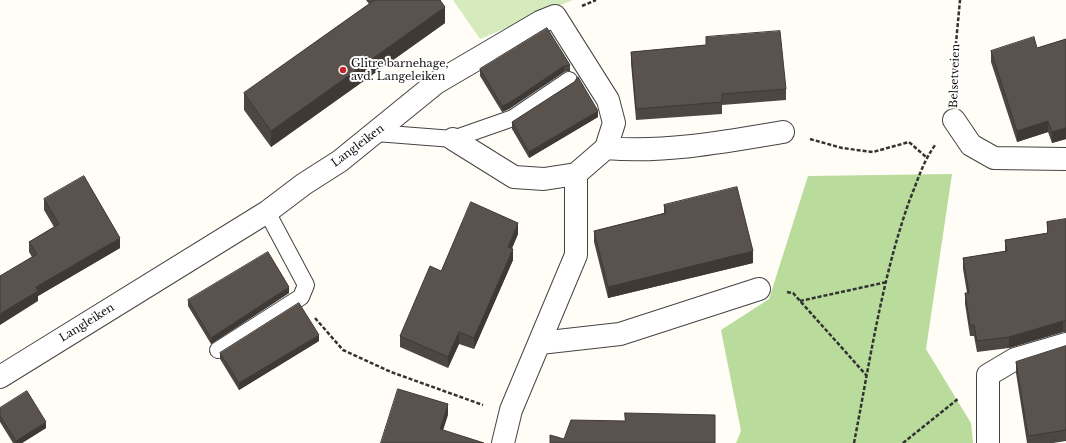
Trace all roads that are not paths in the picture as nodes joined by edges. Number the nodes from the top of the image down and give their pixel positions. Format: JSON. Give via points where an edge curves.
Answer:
{"nodes":[{"id":1,"x":569,"y":80,"type":"dead end"},
{"id":2,"x":954,"y":120,"type":"road end"},
{"id":3,"x":783,"y":132,"type":"road end"},
{"id":4,"x":376,"y":133,"type":"junction"},
{"id":5,"x":453,"y":139,"type":"junction"},
{"id":6,"x":606,"y":148,"type":"junction"},
{"id":7,"x":1066,"y":159,"type":"edge"},
{"id":8,"x":576,"y":174,"type":"junction"},
{"id":9,"x":267,"y":212,"type":"junction"},
{"id":10,"x":758,"y":289,"type":"road end"},
{"id":11,"x":540,"y":343,"type":"junction"},
{"id":12,"x":1066,"y":344,"type":"edge"},
{"id":13,"x":218,"y":350,"type":"dead end"},
{"id":14,"x":0,"y":377,"type":"edge"},
{"id":15,"x":503,"y":443,"type":"edge"},
{"id":16,"x":988,"y":443,"type":"edge"}],
"edges":[{"from":1,"to":5,"type":"lane","via":[[513,118]]},
{"from":2,"to":7,"type":"street","name":"Belsetveien","via":[[971,145],[994,158]]},
{"from":3,"to":6,"type":"street","via":[[707,145],[628,150]]},
{"from":4,"to":5,"type":"lane"},
{"from":4,"to":6,"type":"street","name":"Langleiken","via":[[436,83],[540,22],[555,16],[608,100],[614,123]]},
{"from":4,"to":9,"type":"street","name":"Langleiken"},
{"from":5,"to":8,"type":"street","via":[[514,177],[544,179]]},
{"from":6,"to":8,"type":"street"},
{"from":8,"to":11,"type":"street","via":[[576,255]]},
{"from":9,"to":13,"type":"lane","via":[[306,285],[301,297]]},
{"from":9,"to":14,"type":"street","name":"Langleiken"},
{"from":10,"to":11,"type":"street","via":[[620,334]]},
{"from":11,"to":15,"type":"street","via":[[511,410]]},
{"from":12,"to":16,"type":"street","via":[[1015,359],[988,375]]}]}
